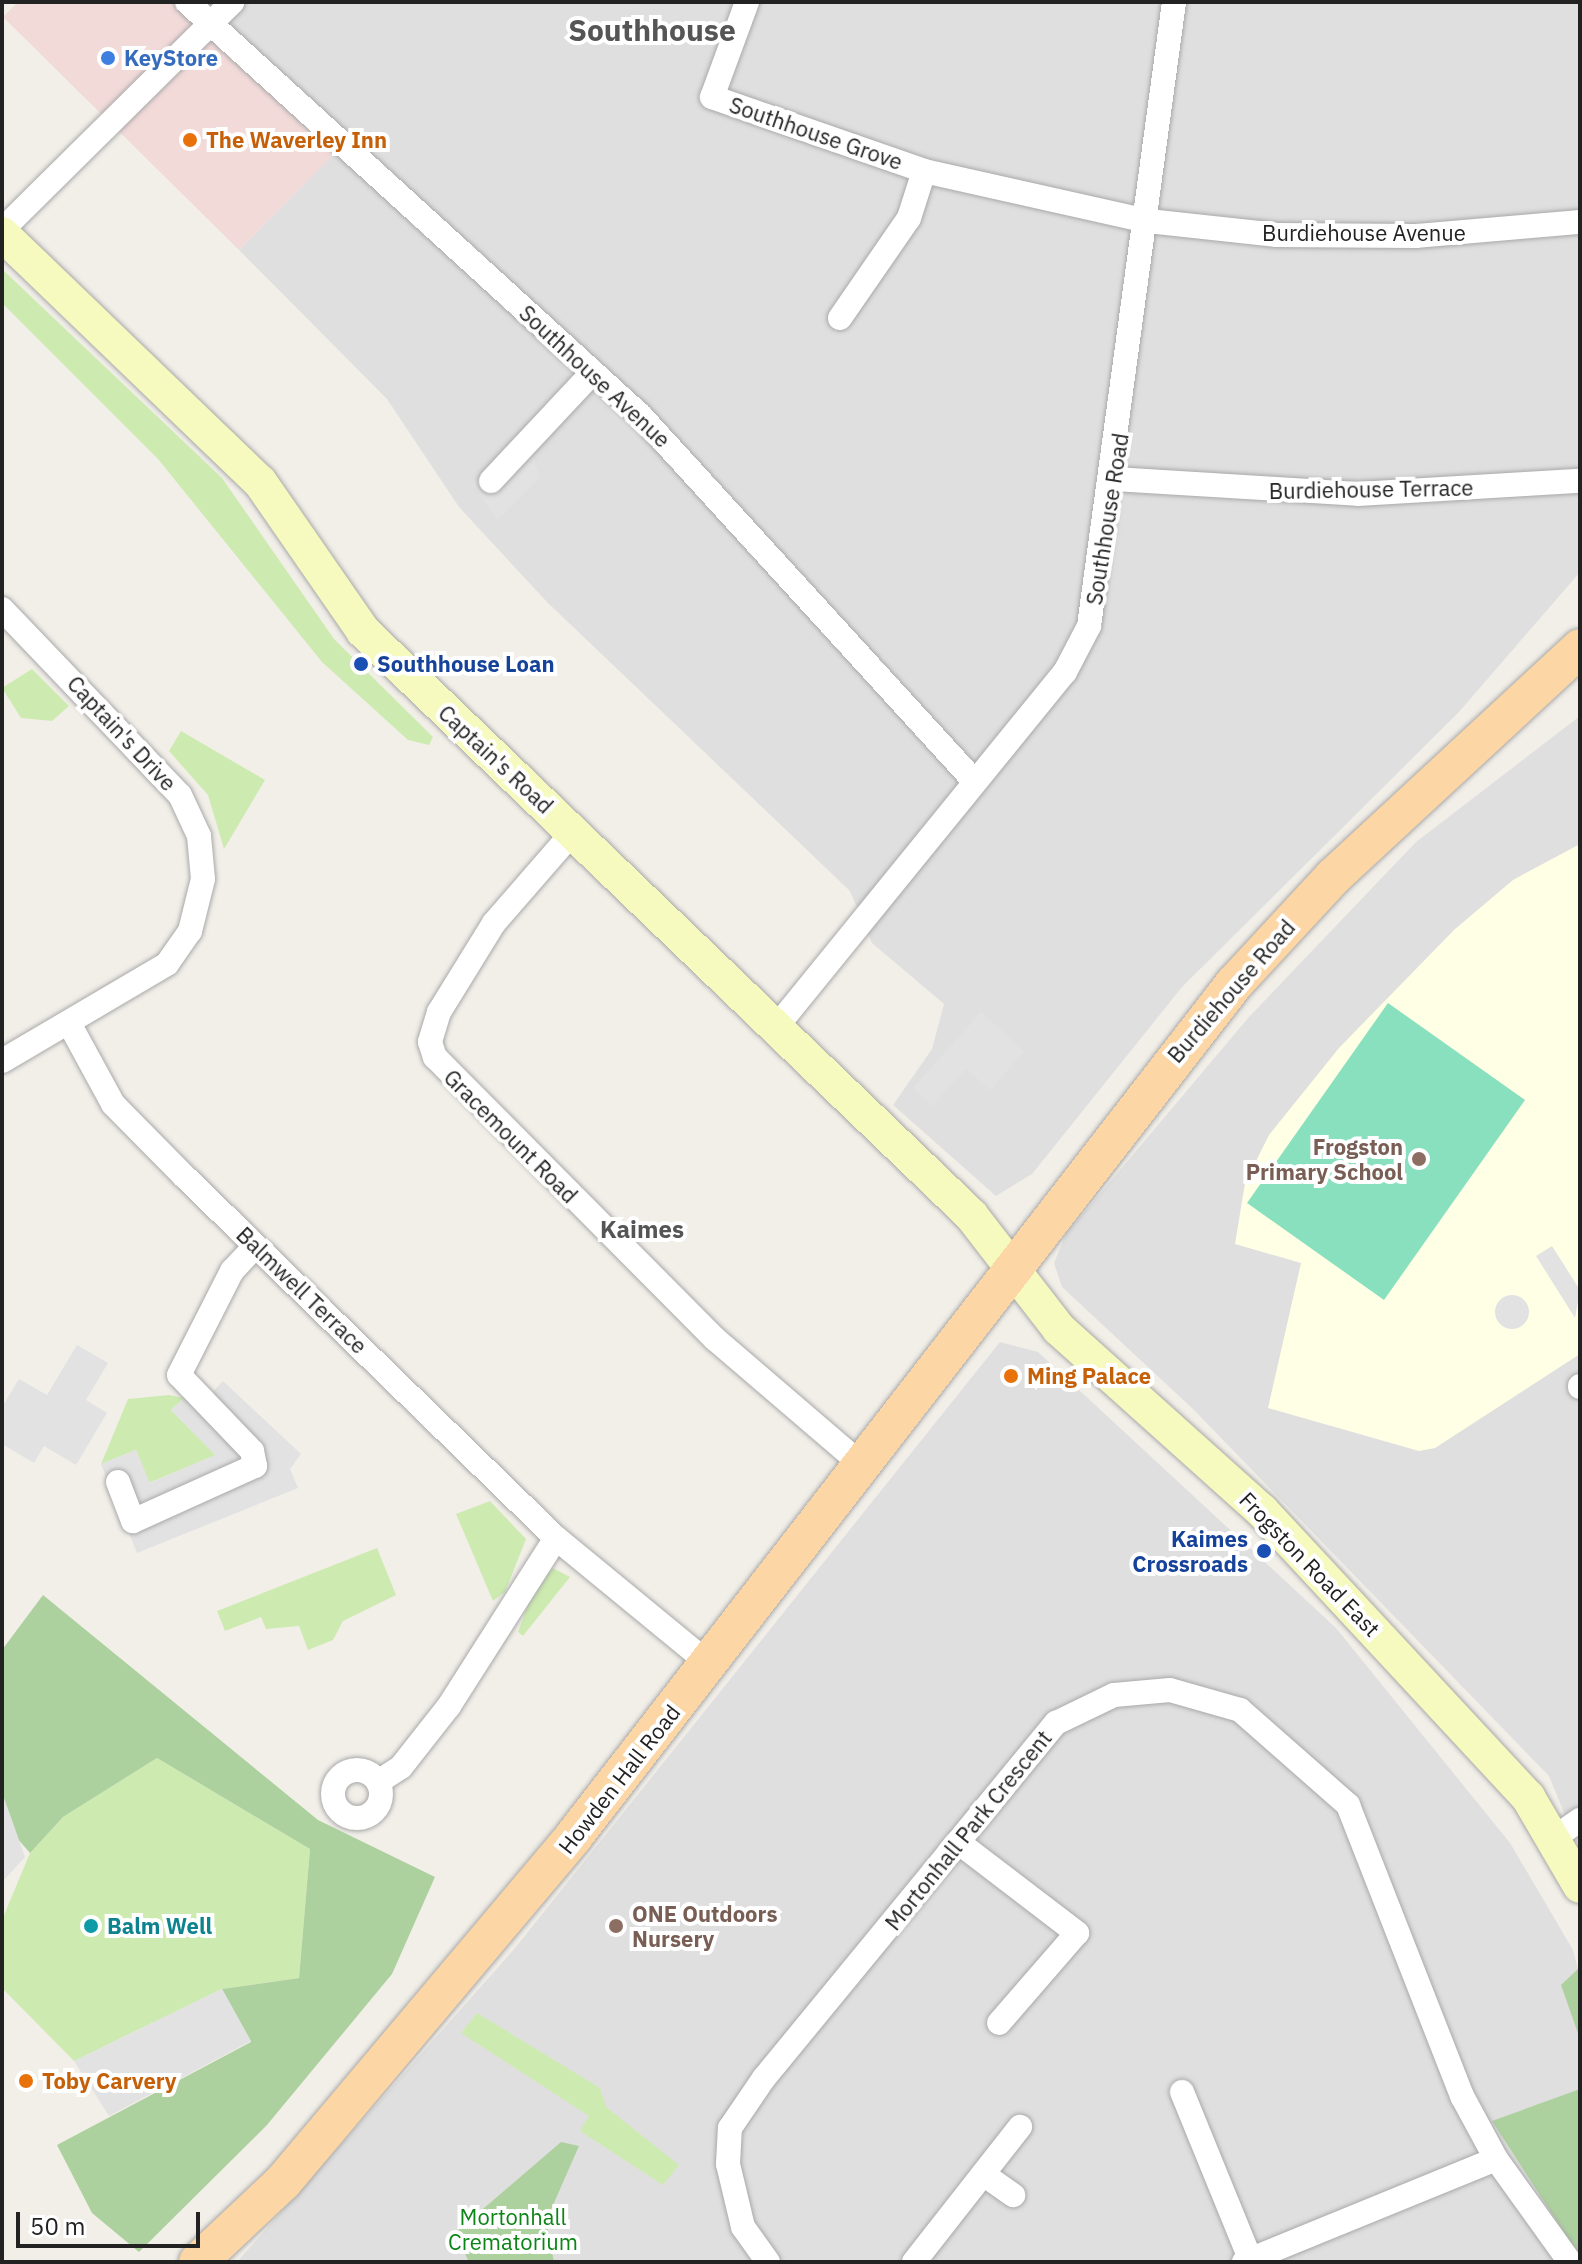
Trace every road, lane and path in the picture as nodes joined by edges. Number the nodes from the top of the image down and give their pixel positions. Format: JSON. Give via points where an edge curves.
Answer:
{"nodes":[{"id":1,"x":187,"y":2,"type":"edge"},
{"id":2,"x":232,"y":2,"type":"edge"},
{"id":3,"x":747,"y":2,"type":"edge"},
{"id":4,"x":1174,"y":2,"type":"edge"},
{"id":5,"x":212,"y":22,"type":"junction"},
{"id":6,"x":924,"y":171,"type":"junction"},
{"id":7,"x":1148,"y":221,"type":"junction"},
{"id":8,"x":1580,"y":222,"type":"edge"},
{"id":9,"x":2,"y":232,"type":"edge"},
{"id":10,"x":840,"y":318,"type":"dead end"},
{"id":11,"x":593,"y":372,"type":"junction"},
{"id":12,"x":1114,"y":479,"type":"junction"},
{"id":13,"x":491,"y":481,"type":"dead end"},
{"id":14,"x":1580,"y":481,"type":"edge"},
{"id":15,"x":2,"y":609,"type":"edge"},
{"id":16,"x":1580,"y":648,"type":"edge"},
{"id":17,"x":1580,"y":679,"type":"edge"},
{"id":18,"x":1479,"y":736,"type":"junction"},
{"id":19,"x":973,"y":780,"type":"junction"},
{"id":20,"x":574,"y":831,"type":"junction"},
{"id":21,"x":70,"y":1025,"type":"junction"},
{"id":22,"x":777,"y":1026,"type":"junction"},
{"id":23,"x":2,"y":1061,"type":"edge"},
{"id":24,"x":255,"y":1246,"type":"junction"},
{"id":25,"x":1008,"y":1268,"type":"junction"},
{"id":26,"x":861,"y":1464,"type":"junction"},
{"id":27,"x":118,"y":1482,"type":"dead end"},
{"id":28,"x":556,"y":1538,"type":"junction"},
{"id":29,"x":708,"y":1663,"type":"junction"},
{"id":30,"x":378,"y":1782,"type":"dead end"},
{"id":31,"x":1567,"y":1829,"type":"edge"},
{"id":32,"x":958,"y":1842,"type":"junction"},
{"id":33,"x":1580,"y":1886,"type":"edge"},
{"id":34,"x":999,"y":2023,"type":"dead end"},
{"id":35,"x":1182,"y":2092,"type":"dead end"},
{"id":36,"x":1020,"y":2127,"type":"dead end"},
{"id":37,"x":1496,"y":2159,"type":"junction"},
{"id":38,"x":983,"y":2174,"type":"junction"},
{"id":39,"x":1013,"y":2195,"type":"dead end"},
{"id":40,"x":1247,"y":2261,"type":"edge"},
{"id":41,"x":198,"y":2262,"type":"edge"},
{"id":42,"x":768,"y":2262,"type":"edge"},
{"id":43,"x":914,"y":2262,"type":"edge"},
{"id":44,"x":1570,"y":2262,"type":"edge"}],
"edges":[{"from":1,"to":5,"type":"street","name":"Southhouse Avenue"},
{"from":2,"to":5,"type":"street"},
{"from":3,"to":6,"type":"street","name":"Southhouse Grove","via":[[712,97]]},
{"from":4,"to":7,"type":"street","name":"Southhouse Road"},
{"from":5,"to":9,"type":"street"},
{"from":5,"to":11,"type":"street","name":"Southhouse Avenue"},
{"from":6,"to":7,"type":"street","name":"Southhouse Grove"},
{"from":6,"to":10,"type":"street","name":"Southhouse Grove","via":[[909,218]]},
{"from":7,"to":8,"type":"street","name":"Burdiehouse Avenue","via":[[1346,237]]},
{"from":7,"to":12,"type":"street","name":"Southhouse Road"},
{"from":9,"to":20,"type":"main road","name":"Captain's Road","via":[[237,458],[363,631]]},
{"from":11,"to":13,"type":"street"},
{"from":11,"to":19,"type":"street","name":"Southhouse Avenue","via":[[725,504]]},
{"from":12,"to":14,"type":"street","name":"Burdiehouse Terrace","via":[[1358,494]]},
{"from":12,"to":19,"type":"street","name":"Southhouse Road","via":[[1097,598],[1077,656]]},
{"from":15,"to":21,"type":"street","name":"Captain's Drive","via":[[180,795],[203,858],[200,900],[179,949],[142,984]]},
{"from":16,"to":18,"type":"main road","name":"Burdiehouse Road"},
{"from":17,"to":18,"type":"main road","name":"Burdiehouse Road"},
{"from":18,"to":25,"type":"main road","name":"Burdiehouse Road","via":[[1234,984]]},
{"from":19,"to":22,"type":"street","name":"Southhouse Road"},
{"from":20,"to":22,"type":"main road","name":"Captain's Road"},
{"from":20,"to":26,"type":"street","name":"Gracemount Road","via":[[494,923],[454,986],[432,1029],[435,1057],[715,1339]]},
{"from":21,"to":23,"type":"street","name":"Captain's Drive"},
{"from":21,"to":24,"type":"street","name":"Balmwell Terrace","via":[[113,1104]]},
{"from":22,"to":25,"type":"main road","name":"Captain's Road","via":[[971,1215]]},
{"from":24,"to":27,"type":"street","via":[[232,1271],[179,1375],[252,1451],[255,1466],[133,1521]]},
{"from":24,"to":28,"type":"street","name":"Balmwell Terrace"},
{"from":25,"to":26,"type":"main road","name":"Howden Hall Road"},
{"from":25,"to":31,"type":"main road","name":"Frogston Road East","via":[[1059,1329],[1262,1511]]},
{"from":26,"to":29,"type":"main road","name":"Howden Hall Road"},
{"from":28,"to":29,"type":"street","name":"Balmwell Terrace"},
{"from":28,"to":30,"type":"street","via":[[449,1706],[401,1767]]},
{"from":29,"to":41,"type":"main road","name":"Howden Hall Road","via":[[437,2002],[283,2182]]},
{"from":31,"to":33,"type":"main road","name":"Frogston Road East"},
{"from":32,"to":34,"type":"street","via":[[1077,1933]]},
{"from":32,"to":37,"type":"street","name":"Mortonhall Park Crescent","via":[[1040,1739],[1085,1707],[1170,1690],[1240,1710],[1328,1782],[1355,1816],[1462,2096]]},
{"from":32,"to":42,"type":"street","name":"Mortonhall Park Crescent","via":[[730,2128],[734,2204]]},
{"from":35,"to":40,"type":"street"},
{"from":36,"to":38,"type":"street"},
{"from":37,"to":40,"type":"street"},
{"from":37,"to":44,"type":"street","name":"Mortonhall Park Crescent"},
{"from":38,"to":39,"type":"street"},
{"from":38,"to":43,"type":"street"}]}
